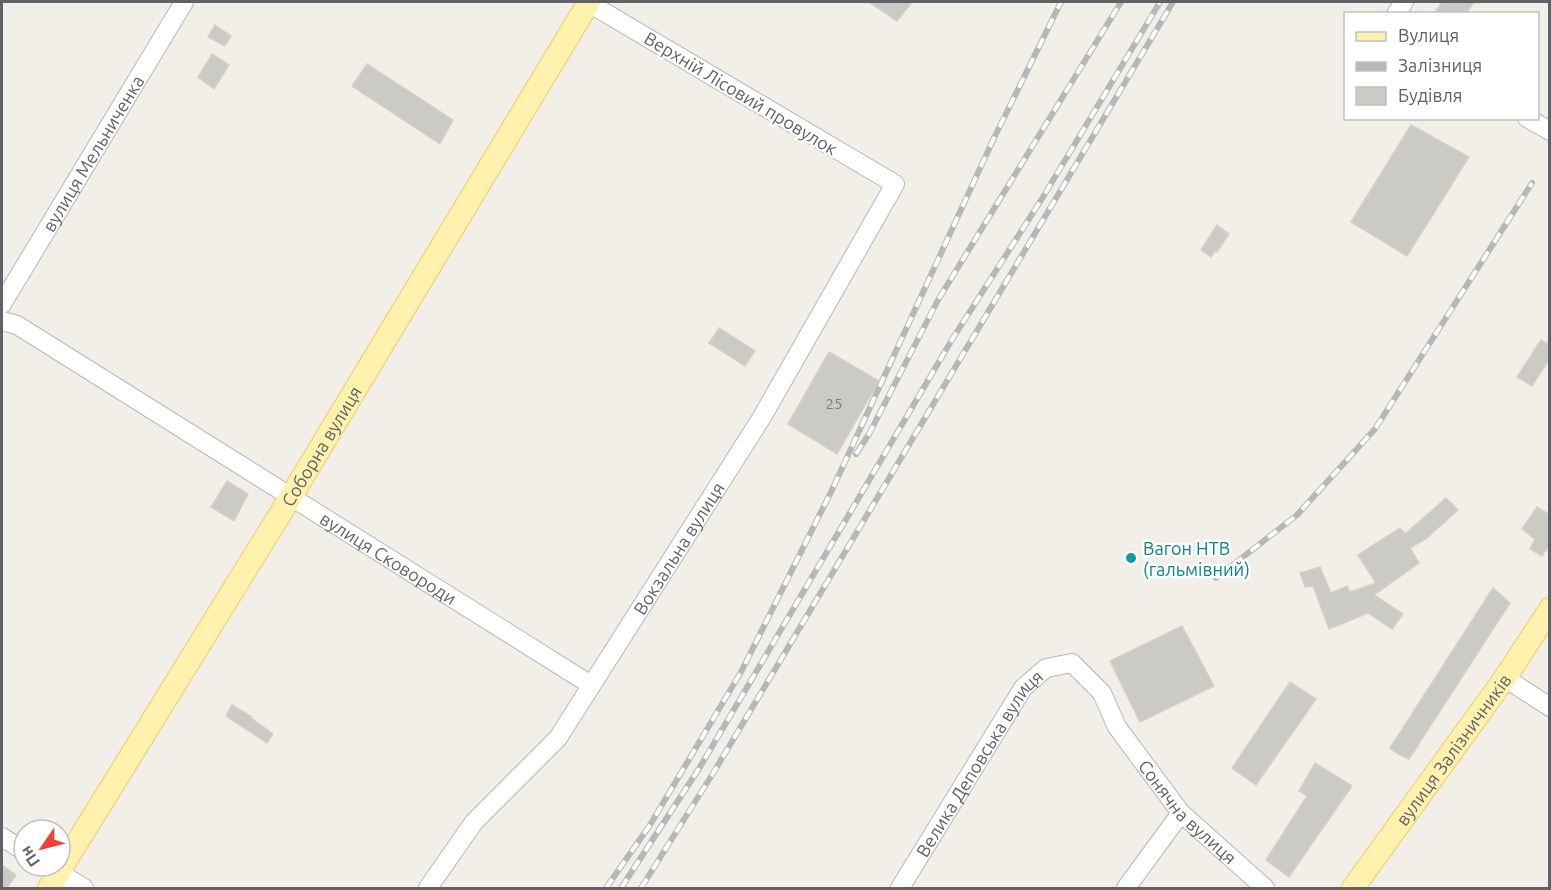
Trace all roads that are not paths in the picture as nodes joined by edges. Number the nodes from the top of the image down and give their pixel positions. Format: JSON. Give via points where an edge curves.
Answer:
{"nodes":[{"id":1,"x":184,"y":2,"type":"edge"},
{"id":2,"x":588,"y":2,"type":"edge"},
{"id":3,"x":1531,"y":120,"type":"edge"},
{"id":4,"x":1550,"y":131,"type":"edge"},
{"id":5,"x":895,"y":183,"type":"joint"},
{"id":6,"x":2,"y":304,"type":"edge"},
{"id":7,"x":2,"y":321,"type":"edge"},
{"id":8,"x":290,"y":498,"type":"junction"},
{"id":9,"x":1550,"y":609,"type":"edge"},
{"id":10,"x":1505,"y":678,"type":"junction"},
{"id":11,"x":591,"y":685,"type":"junction"},
{"id":12,"x":1550,"y":707,"type":"edge"},
{"id":13,"x":1117,"y":727,"type":"joint"},
{"id":14,"x":1181,"y":813,"type":"junction"},
{"id":15,"x":72,"y":844,"type":"edge"},
{"id":16,"x":57,"y":878,"type":"edge"},
{"id":17,"x":84,"y":888,"type":"edge"},
{"id":18,"x":428,"y":888,"type":"edge"},
{"id":19,"x":900,"y":888,"type":"edge"},
{"id":20,"x":1126,"y":888,"type":"edge"},
{"id":21,"x":1265,"y":888,"type":"edge"},
{"id":22,"x":1353,"y":888,"type":"edge"}],
"edges":[{"from":1,"to":6,"type":"street","name":"вулиця Мельниченка"},
{"from":2,"to":5,"type":"street","name":"Верхній Лісовий провулок"},
{"from":2,"to":8,"type":"main road","name":"Соборна вулиця"},
{"from":3,"to":4,"type":"street"},
{"from":5,"to":11,"type":"street","name":"Вокзальна вулиця","via":[[762,417]]},
{"from":7,"to":8,"type":"street","name":"вулиця Сковороди","via":[[17,325]]},
{"from":8,"to":11,"type":"street","name":"вулиця Сковороди"},
{"from":8,"to":15,"type":"main road","name":"Соборна вулиця"},
{"from":9,"to":10,"type":"main road","name":"вулиця Залізничників"},
{"from":10,"to":12,"type":"street"},
{"from":10,"to":22,"type":"main road","name":"вулиця Залізничників"},
{"from":11,"to":18,"type":"street","name":"Вокзальна вулиця","via":[[558,738],[474,822]]},
{"from":13,"to":14,"type":"street","name":"Сонячна вулиця"},
{"from":13,"to":19,"type":"street","name":"Велика Деповська вулиця","via":[[1102,693],[1072,663],[1046,668],[1023,688]]},
{"from":14,"to":20,"type":"street"},
{"from":14,"to":21,"type":"street","name":"Сонячна вулиця"},
{"from":16,"to":17,"type":"street"}]}
